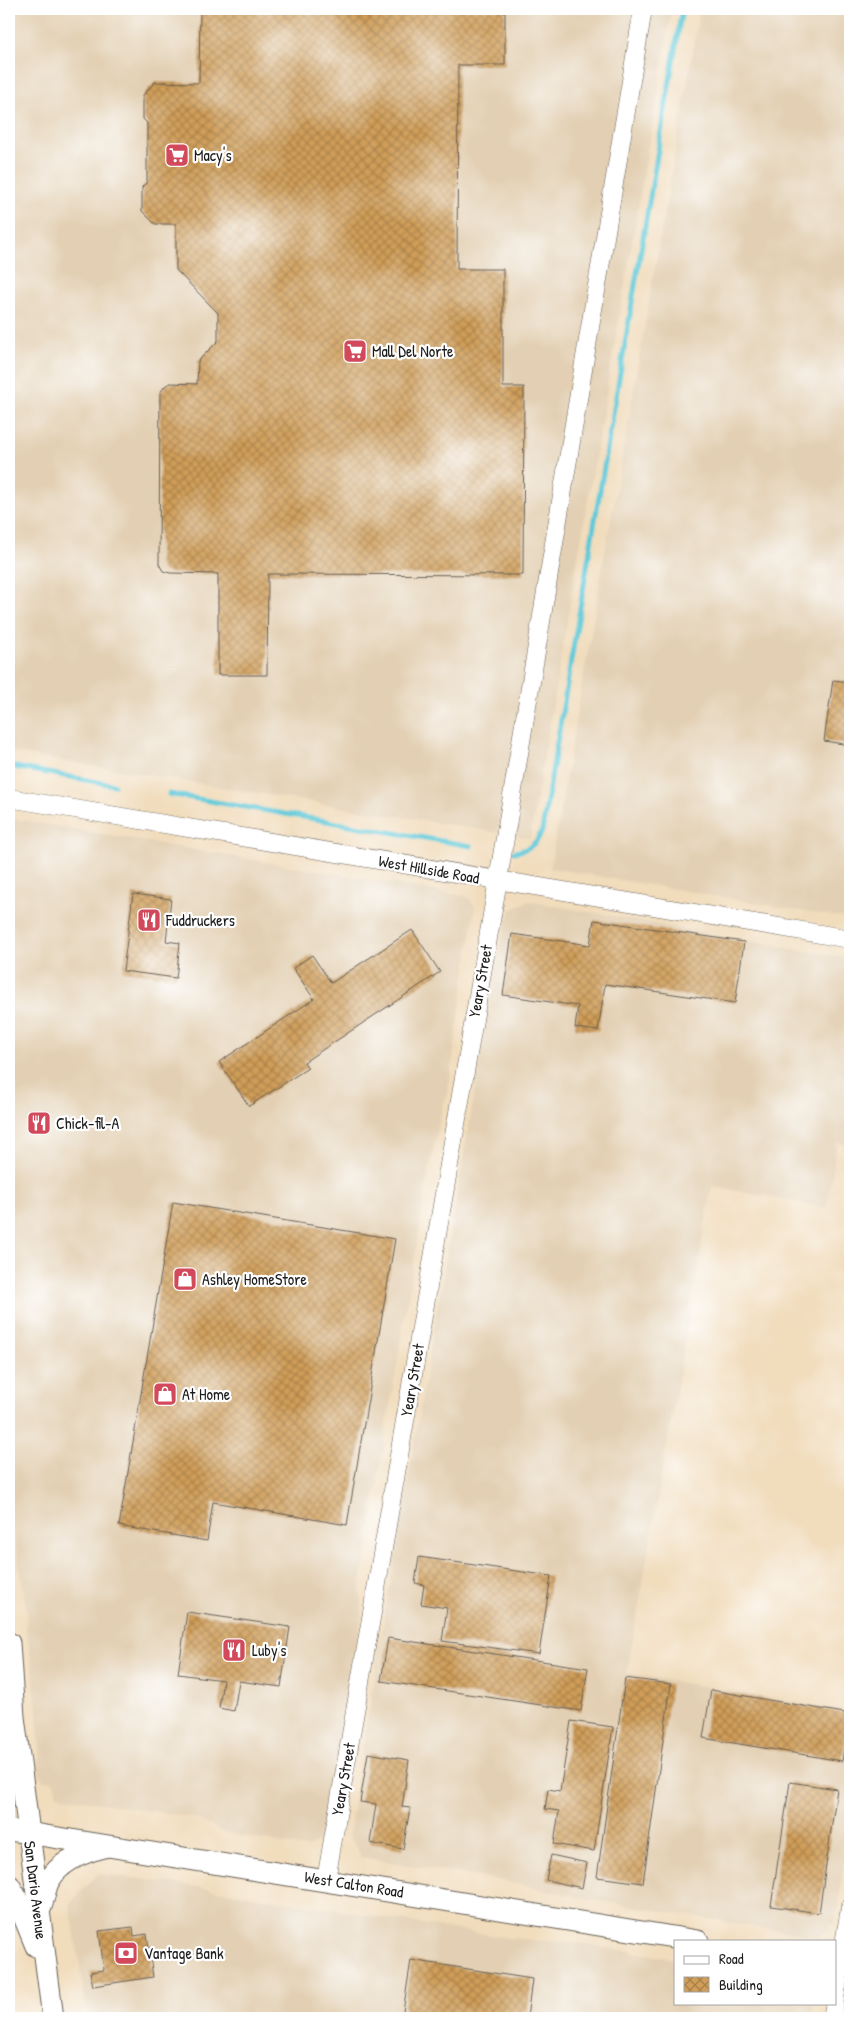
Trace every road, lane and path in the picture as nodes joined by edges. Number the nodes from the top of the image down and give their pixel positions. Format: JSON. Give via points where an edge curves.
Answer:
{"nodes":[{"id":1,"x":643,"y":9,"type":"edge"},
{"id":2,"x":9,"y":798,"type":"edge"},
{"id":3,"x":498,"y":880,"type":"junction"},
{"id":4,"x":850,"y":939,"type":"edge"},
{"id":5,"x":9,"y":1643,"type":"edge"},
{"id":6,"x":14,"y":1717,"type":"junction"},
{"id":7,"x":9,"y":1741,"type":"edge"},
{"id":8,"x":19,"y":1831,"type":"edge"},
{"id":9,"x":110,"y":1846,"type":"junction"},
{"id":10,"x":326,"y":1880,"type":"junction"},
{"id":11,"x":9,"y":1886,"type":"edge"},
{"id":12,"x":850,"y":1908,"type":"edge"},
{"id":13,"x":39,"y":1915,"type":"junction"},
{"id":14,"x":692,"y":1940,"type":"edge"},
{"id":15,"x":842,"y":1965,"type":"edge"},
{"id":16,"x":47,"y":1974,"type":"junction"},
{"id":17,"x":836,"y":1994,"type":"edge"},
{"id":18,"x":834,"y":2004,"type":"edge"},
{"id":19,"x":53,"y":2018,"type":"edge"},
{"id":20,"x":832,"y":2018,"type":"edge"}],
"edges":[{"from":1,"to":3,"type":"street","name":"Yeary Street"},
{"from":2,"to":3,"type":"street","name":"West Hillside Road"},
{"from":3,"to":4,"type":"street","name":"West Hillside Road"},
{"from":3,"to":10,"type":"street","name":"Yeary Street"},
{"from":5,"to":6,"type":"main road","name":"San Dario Avenue"},
{"from":6,"to":7,"type":"main road"},
{"from":6,"to":8,"type":"main road","name":"San Dario Avenue"},
{"from":8,"to":9,"type":"main road","name":"West Calton Road"},
{"from":8,"to":13,"type":"main road","name":"San Dario Avenue"},
{"from":9,"to":10,"type":"main road","name":"West Calton Road"},
{"from":9,"to":13,"type":"main road","via":[[85,1851],[65,1863],[48,1881]]},
{"from":10,"to":14,"type":"main road","name":"West Calton Road"},
{"from":11,"to":16,"type":"main road"},
{"from":12,"to":15,"type":"street"},
{"from":13,"to":16,"type":"main road","name":"San Dario Avenue"},
{"from":15,"to":17,"type":"street"},
{"from":16,"to":19,"type":"main road","name":"San Dario Avenue"},
{"from":18,"to":20,"type":"street"}]}
